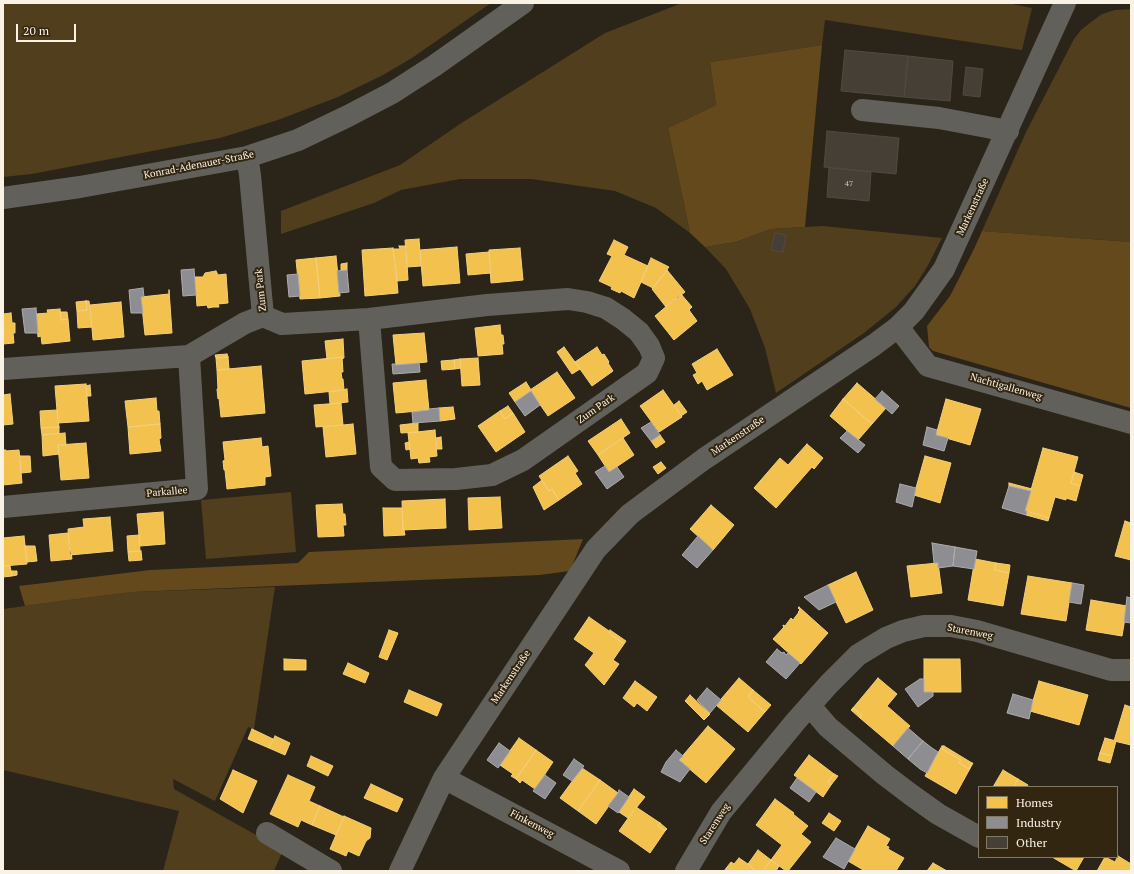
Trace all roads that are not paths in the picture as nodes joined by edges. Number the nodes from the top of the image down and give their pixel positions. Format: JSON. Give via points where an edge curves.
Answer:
{"nodes":[{"id":1,"x":523,"y":3,"type":"edge"},
{"id":2,"x":1065,"y":3,"type":"edge"},
{"id":3,"x":862,"y":110,"type":"dead end"},
{"id":4,"x":1008,"y":131,"type":"junction"},
{"id":5,"x":247,"y":156,"type":"junction"},
{"id":6,"x":3,"y":198,"type":"edge"},
{"id":7,"x":263,"y":316,"type":"junction"},
{"id":8,"x":369,"y":319,"type":"junction"},
{"id":9,"x":898,"y":327,"type":"junction"},
{"id":10,"x":189,"y":356,"type":"junction"},
{"id":11,"x":3,"y":369,"type":"edge"},
{"id":12,"x":1131,"y":423,"type":"edge"},
{"id":13,"x":3,"y":507,"type":"edge"},
{"id":14,"x":1131,"y":670,"type":"edge"},
{"id":15,"x":810,"y":706,"type":"junction"},
{"id":16,"x":444,"y":778,"type":"junction"},
{"id":17,"x":268,"y":833,"type":"dead end"},
{"id":18,"x":978,"y":837,"type":"edge"},
{"id":19,"x":331,"y":871,"type":"edge"},
{"id":20,"x":400,"y":871,"type":"edge"},
{"id":21,"x":619,"y":871,"type":"edge"},
{"id":22,"x":686,"y":871,"type":"edge"}],
"edges":[{"from":1,"to":5,"type":"street","name":"Konrad-Adenauer-Straße","via":[[392,93],[298,140]]},
{"from":2,"to":4,"type":"street","name":"Markenstraße"},
{"from":3,"to":4,"type":"street","via":[[939,118]]},
{"from":4,"to":9,"type":"street","name":"Markenstraße","via":[[944,270],[914,311]]},
{"from":5,"to":6,"type":"street","name":"Konrad-Adenauer-Straße","via":[[80,187]]},
{"from":5,"to":7,"type":"street","name":"Zum Park"},
{"from":7,"to":8,"type":"street","name":"Zum Park","via":[[282,324]]},
{"from":7,"to":10,"type":"street"},
{"from":8,"to":8,"type":"street","name":"Zum Park","via":[[381,467],[395,480],[456,479],[492,475],[523,460],[647,373],[654,358],[639,332],[623,319],[606,308],[568,299],[487,304]]},
{"from":9,"to":12,"type":"street","name":"Nachtigallenweg","via":[[928,366]]},
{"from":9,"to":16,"type":"street","name":"Markenstraße","via":[[704,459],[630,514],[596,549]]},
{"from":10,"to":11,"type":"street"},
{"from":10,"to":13,"type":"street","name":"Parkallee","via":[[197,490]]},
{"from":14,"to":15,"type":"street","name":"Starenweg","via":[[1111,670],[977,631],[951,626],[924,626],[903,631],[858,655]]},
{"from":15,"to":18,"type":"street","via":[[828,726],[885,775],[938,814]]},
{"from":15,"to":22,"type":"street","name":"Starenweg","via":[[721,812]]},
{"from":16,"to":20,"type":"street","name":"Markenstraße"},
{"from":16,"to":21,"type":"street","name":"Finkenweg"},
{"from":17,"to":19,"type":"street"}]}
